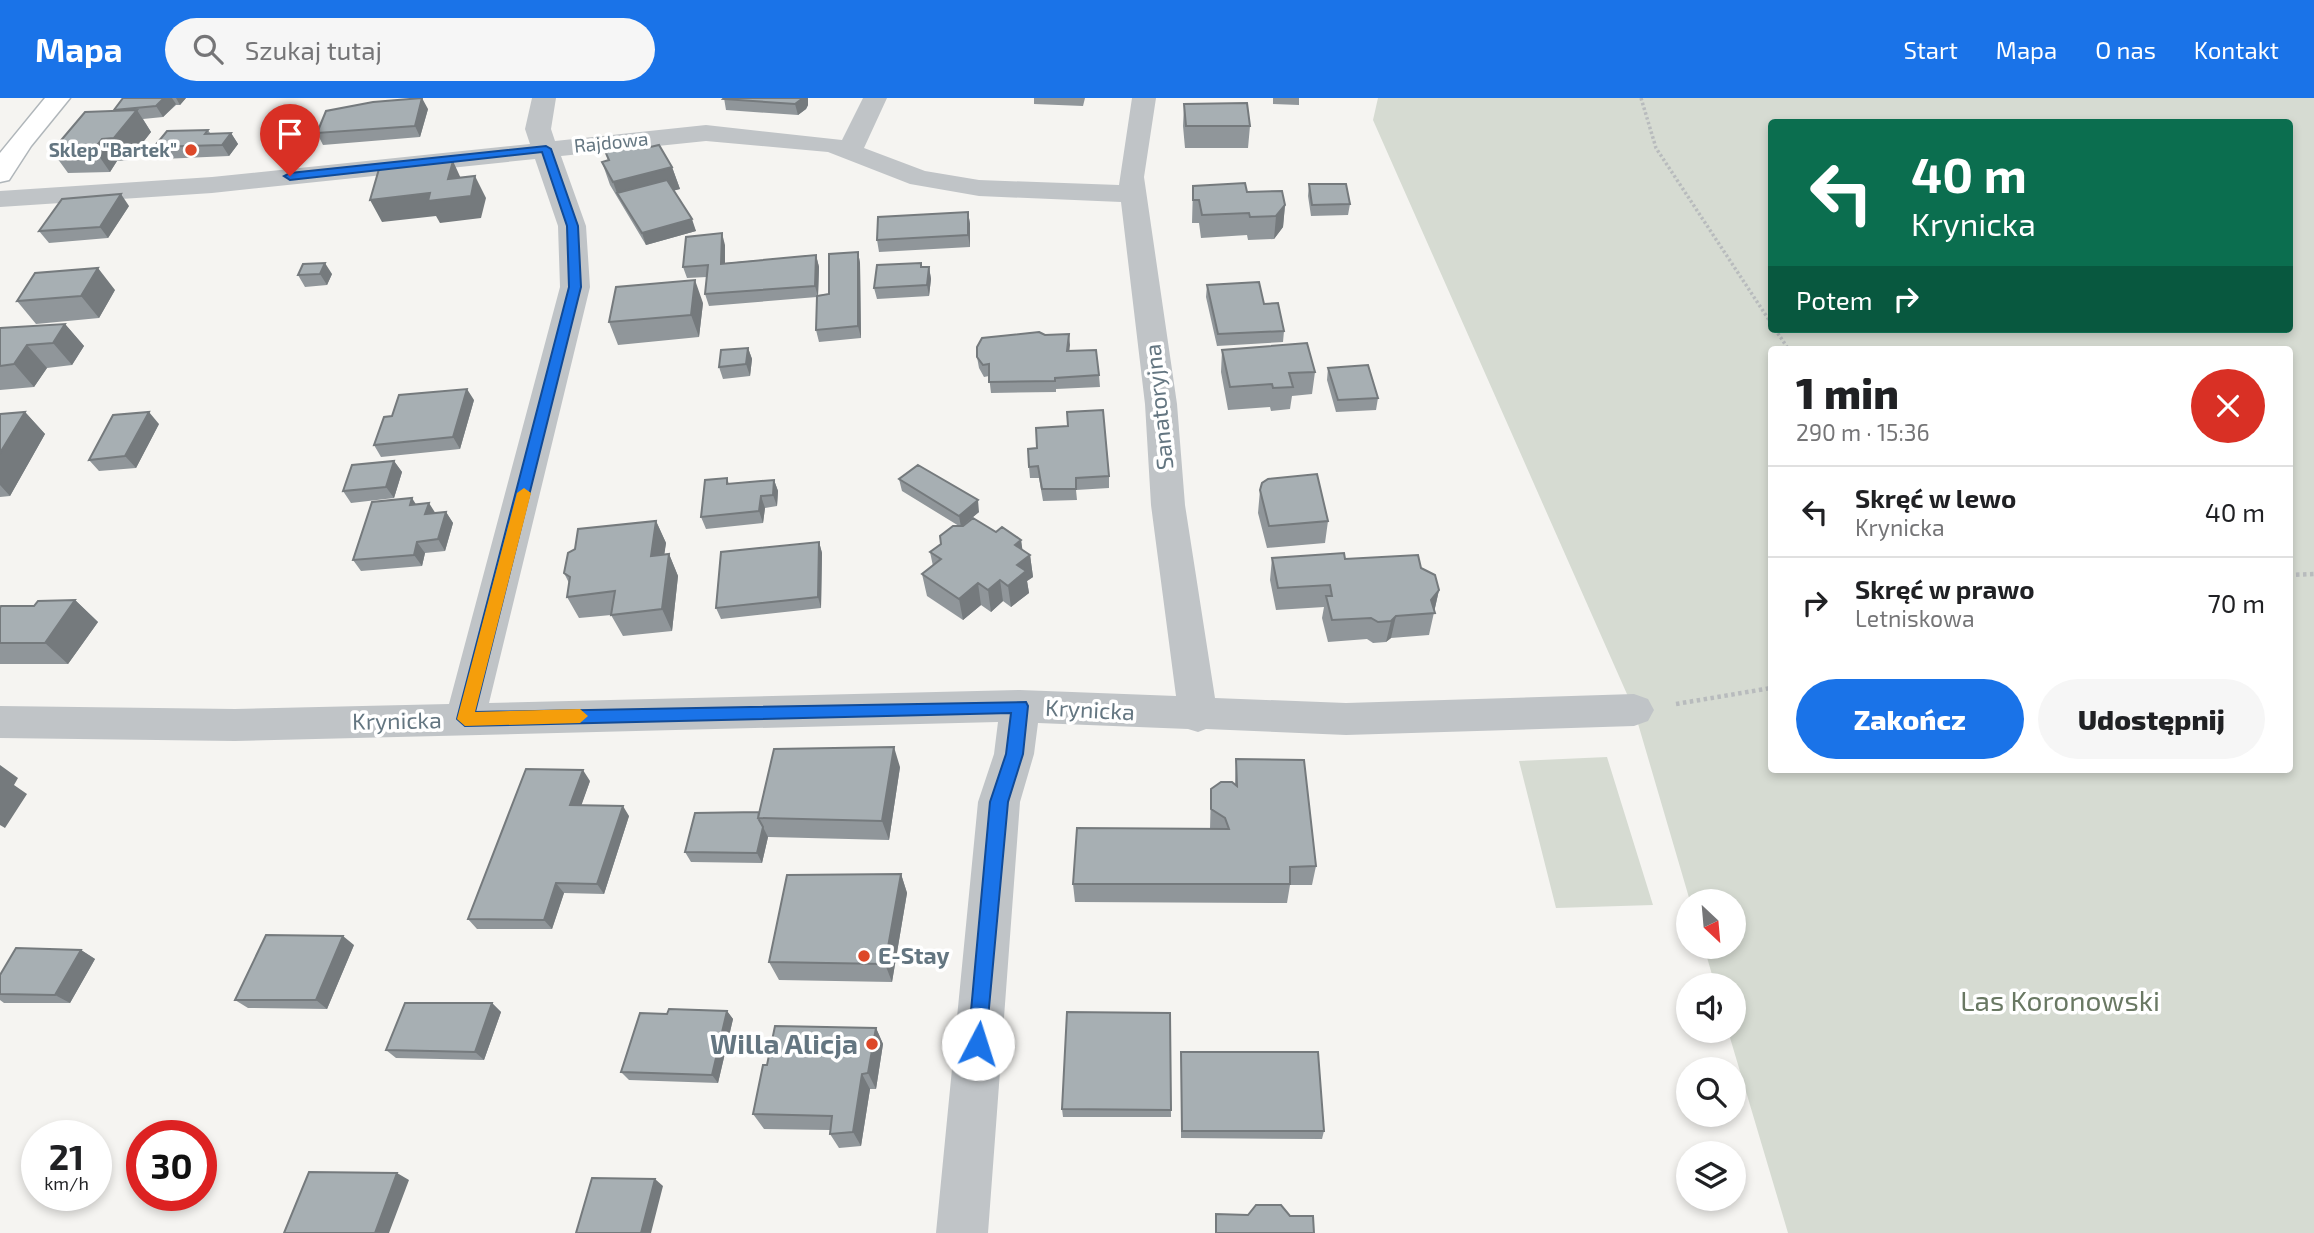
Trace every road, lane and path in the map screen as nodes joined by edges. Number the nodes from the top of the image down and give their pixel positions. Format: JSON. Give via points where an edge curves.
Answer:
{"nodes":[{"id":1,"x":58,"y":98,"type":"edge"},
{"id":2,"x":544,"y":98,"type":"edge"},
{"id":3,"x":874,"y":98,"type":"edge"},
{"id":4,"x":1144,"y":98,"type":"edge"},
{"id":5,"x":1641,"y":98,"type":"edge"},
{"id":6,"x":546,"y":149,"type":"junction"},
{"id":7,"x":849,"y":152,"type":"junction"},
{"id":8,"x":0,"y":174,"type":"edge"},
{"id":9,"x":1133,"y":194,"type":"junction"},
{"id":10,"x":0,"y":199,"type":"edge"},
{"id":11,"x":1768,"y":318,"type":"edge"},
{"id":12,"x":2314,"y":574,"type":"edge"},
{"id":13,"x":2293,"y":575,"type":"edge"},
{"id":14,"x":1768,"y":689,"type":"edge"},
{"id":15,"x":1020,"y":706,"type":"junction"},
{"id":16,"x":1634,"y":710,"type":"joint"},
{"id":17,"x":1198,"y":716,"type":"junction"},
{"id":18,"x":465,"y":719,"type":"junction"},
{"id":19,"x":0,"y":722,"type":"edge"},
{"id":20,"x":962,"y":1233,"type":"edge"}],
"edges":[{"from":1,"to":8,"type":"street","via":[[20,142]]},
{"from":2,"to":6,"type":"street","via":[[538,129]]},
{"from":3,"to":7,"type":"street"},
{"from":4,"to":9,"type":"street","name":"Sanatoryjna","via":[[1131,177]]},
{"from":5,"to":11,"type":"path","via":[[1656,148]]},
{"from":6,"to":7,"type":"street","name":"Rajdowa","via":[[706,133],[832,145]]},
{"from":6,"to":10,"type":"street","name":"Rajdowa","via":[[212,185]]},
{"from":6,"to":18,"type":"street","via":[[572,226],[575,287]]},
{"from":7,"to":9,"type":"street","name":"Rajdowa","via":[[919,178],[979,188]]},
{"from":9,"to":17,"type":"street","name":"Sanatoryjna","via":[[1161,404],[1168,505]]},
{"from":12,"to":13,"type":"path"},
{"from":14,"to":16,"type":"path"},
{"from":15,"to":17,"type":"street","name":"Krynicka"},
{"from":15,"to":18,"type":"street","name":"Krynicka"},
{"from":15,"to":20,"type":"street","via":[[1014,754],[999,802]]},
{"from":16,"to":17,"type":"street","name":"Krynicka","via":[[1346,719]]},
{"from":18,"to":19,"type":"street","name":"Krynicka","via":[[235,725]]}]}
